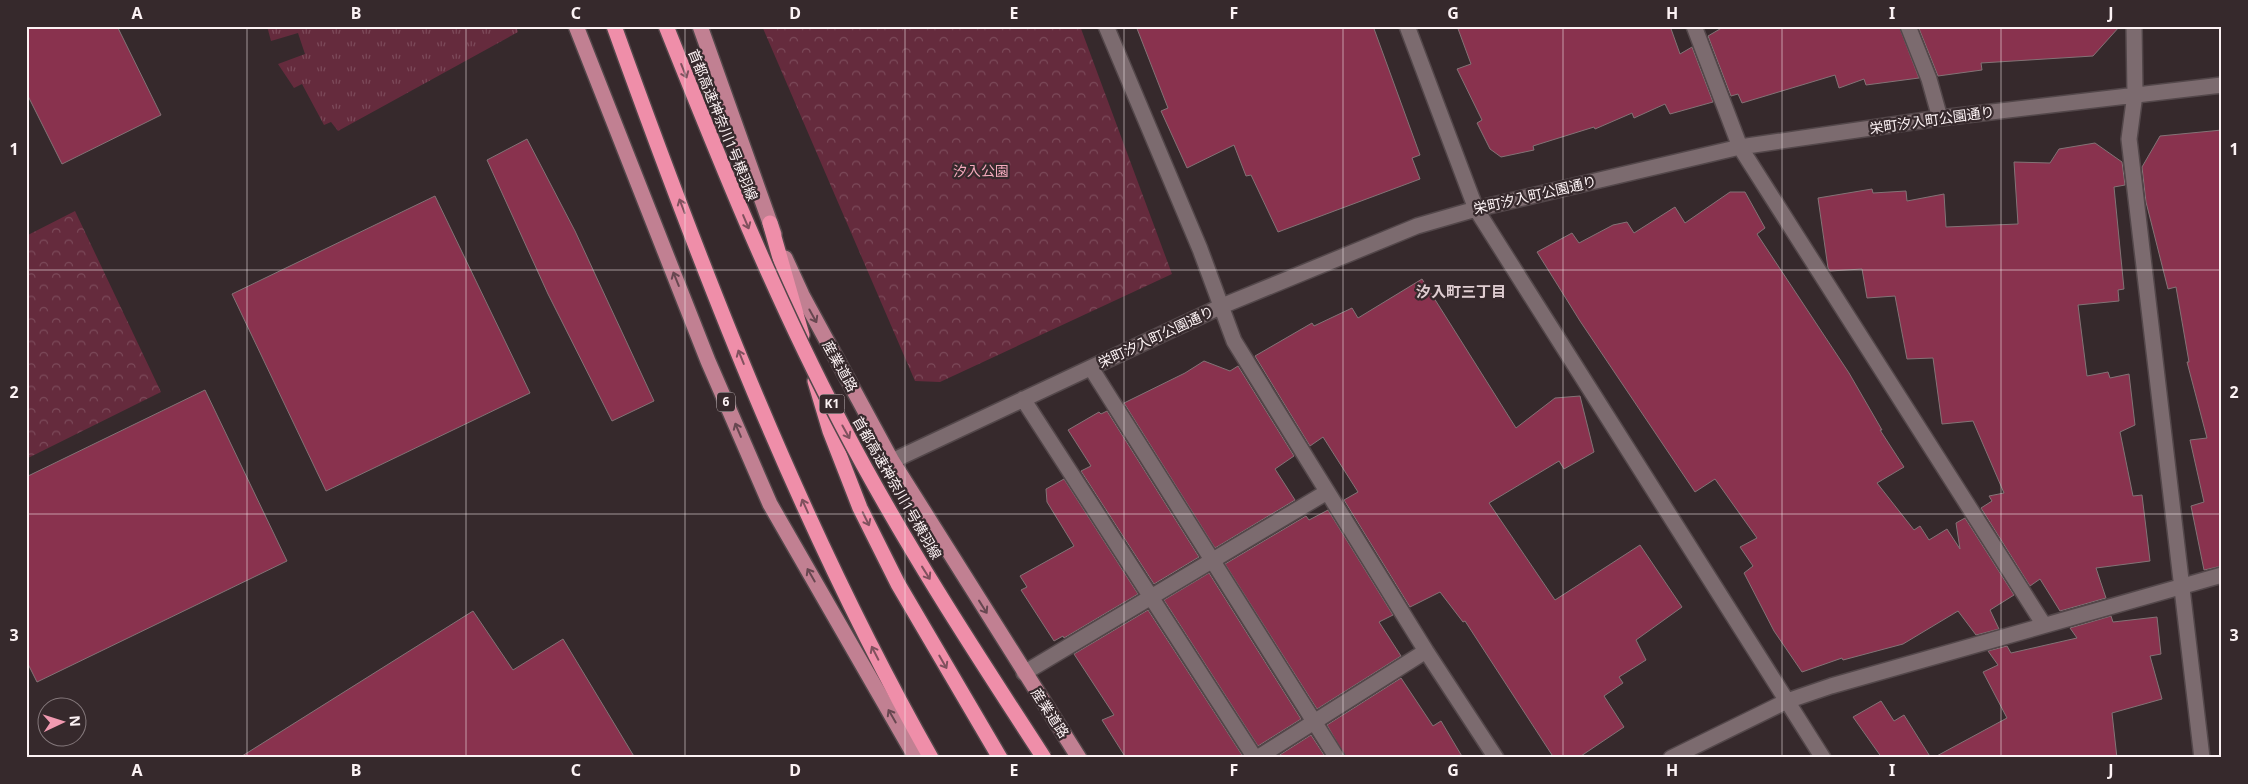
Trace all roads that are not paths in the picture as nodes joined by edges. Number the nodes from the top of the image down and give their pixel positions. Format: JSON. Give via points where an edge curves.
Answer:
{"nodes":[{"id":1,"x":576,"y":26,"type":"edge"},
{"id":2,"x":614,"y":26,"type":"edge"},
{"id":3,"x":666,"y":26,"type":"edge"},
{"id":4,"x":700,"y":26,"type":"edge"},
{"id":5,"x":1106,"y":26,"type":"edge"},
{"id":6,"x":1407,"y":26,"type":"edge"},
{"id":7,"x":1694,"y":26,"type":"edge"},
{"id":8,"x":1908,"y":26,"type":"edge"},
{"id":9,"x":2134,"y":26,"type":"edge"},
{"id":10,"x":2222,"y":85,"type":"edge"},
{"id":11,"x":2135,"y":94,"type":"junction"},
{"id":12,"x":1940,"y":118,"type":"junction"},
{"id":13,"x":1740,"y":147,"type":"junction"},
{"id":14,"x":1476,"y":209,"type":"junction"},
{"id":15,"x":770,"y":223,"type":"junction"},
{"id":16,"x":1222,"y":306,"type":"junction"},
{"id":17,"x":1091,"y":368,"type":"junction"},
{"id":18,"x":1023,"y":399,"type":"junction"},
{"id":19,"x":892,"y":461,"type":"junction"},
{"id":20,"x":1327,"y":492,"type":"junction"},
{"id":21,"x":1213,"y":561,"type":"junction"},
{"id":22,"x":2222,"y":575,"type":"edge"},
{"id":23,"x":2182,"y":586,"type":"junction"},
{"id":24,"x":1152,"y":598,"type":"junction"},
{"id":25,"x":2044,"y":625,"type":"junction"},
{"id":26,"x":1426,"y":651,"type":"junction"},
{"id":27,"x":1024,"y":672,"type":"junction"},
{"id":28,"x":1786,"y":701,"type":"junction"},
{"id":29,"x":1314,"y":722,"type":"junction"},
{"id":30,"x":916,"y":758,"type":"edge"},
{"id":31,"x":931,"y":758,"type":"edge"},
{"id":32,"x":1000,"y":758,"type":"edge"},
{"id":33,"x":1044,"y":758,"type":"edge"},
{"id":34,"x":1079,"y":758,"type":"edge"},
{"id":35,"x":1256,"y":758,"type":"edge"},
{"id":36,"x":1337,"y":758,"type":"edge"},
{"id":37,"x":1496,"y":758,"type":"edge"},
{"id":38,"x":1671,"y":758,"type":"edge"},
{"id":39,"x":1823,"y":758,"type":"edge"},
{"id":40,"x":2202,"y":758,"type":"edge"}],
"edges":[{"from":30,"to":1,"type":"main road","number":"6","one_way":true,"via":[[770,504],[708,362]]},
{"from":31,"to":2,"type":"highway","one_way":true,"via":[[842,590],[780,451]]},
{"from":3,"to":33,"type":"highway","name":"首都高速神奈川1号横羽線","number":"K1","one_way":true,"bridge":true,"via":[[779,299],[842,425],[909,544]]},
{"from":4,"to":15,"type":"main road","name":"産業道路"},
{"from":5,"to":16,"type":"street"},
{"from":6,"to":14,"type":"street"},
{"from":7,"to":13,"type":"street"},
{"from":8,"to":12,"type":"street"},
{"from":9,"to":11,"type":"street"},
{"from":10,"to":11,"type":"street","name":"栄町汐入町公園通り"},
{"from":11,"to":12,"type":"street","name":"栄町汐入町公園通り"},
{"from":11,"to":23,"type":"street","via":[[2129,139]]},
{"from":12,"to":13,"type":"street","name":"栄町汐入町公園通り"},
{"from":13,"to":14,"type":"street","name":"栄町汐入町公園通り"},
{"from":13,"to":25,"type":"street"},
{"from":14,"to":16,"type":"street","name":"栄町汐入町公園通り","via":[[1417,226]]},
{"from":14,"to":28,"type":"street"},
{"from":15,"to":19,"type":"main road","name":"産業道路","one_way":true,"via":[[802,295]]},
{"from":15,"to":32,"type":"highway","one_way":true,"via":[[830,431],[850,485],[898,584]]},
{"from":16,"to":17,"type":"street","name":"栄町汐入町公園通り"},
{"from":16,"to":20,"type":"street","via":[[1238,348]]},
{"from":17,"to":18,"type":"street","name":"栄町汐入町公園通り"},
{"from":17,"to":21,"type":"street"},
{"from":18,"to":19,"type":"street","name":"栄町汐入町公園通り"},
{"from":18,"to":24,"type":"street"},
{"from":19,"to":27,"type":"main road","name":"産業道路","one_way":true},
{"from":20,"to":21,"type":"street"},
{"from":20,"to":26,"type":"street"},
{"from":21,"to":24,"type":"street"},
{"from":21,"to":29,"type":"street"},
{"from":22,"to":23,"type":"street"},
{"from":23,"to":25,"type":"street"},
{"from":23,"to":40,"type":"street"},
{"from":24,"to":27,"type":"street"},
{"from":24,"to":35,"type":"street"},
{"from":25,"to":28,"type":"street"},
{"from":26,"to":29,"type":"street"},
{"from":26,"to":37,"type":"street"},
{"from":27,"to":34,"type":"main road","name":"産業道路"},
{"from":28,"to":38,"type":"street"},
{"from":28,"to":39,"type":"street"},
{"from":29,"to":35,"type":"street"},
{"from":29,"to":36,"type":"street"}]}
